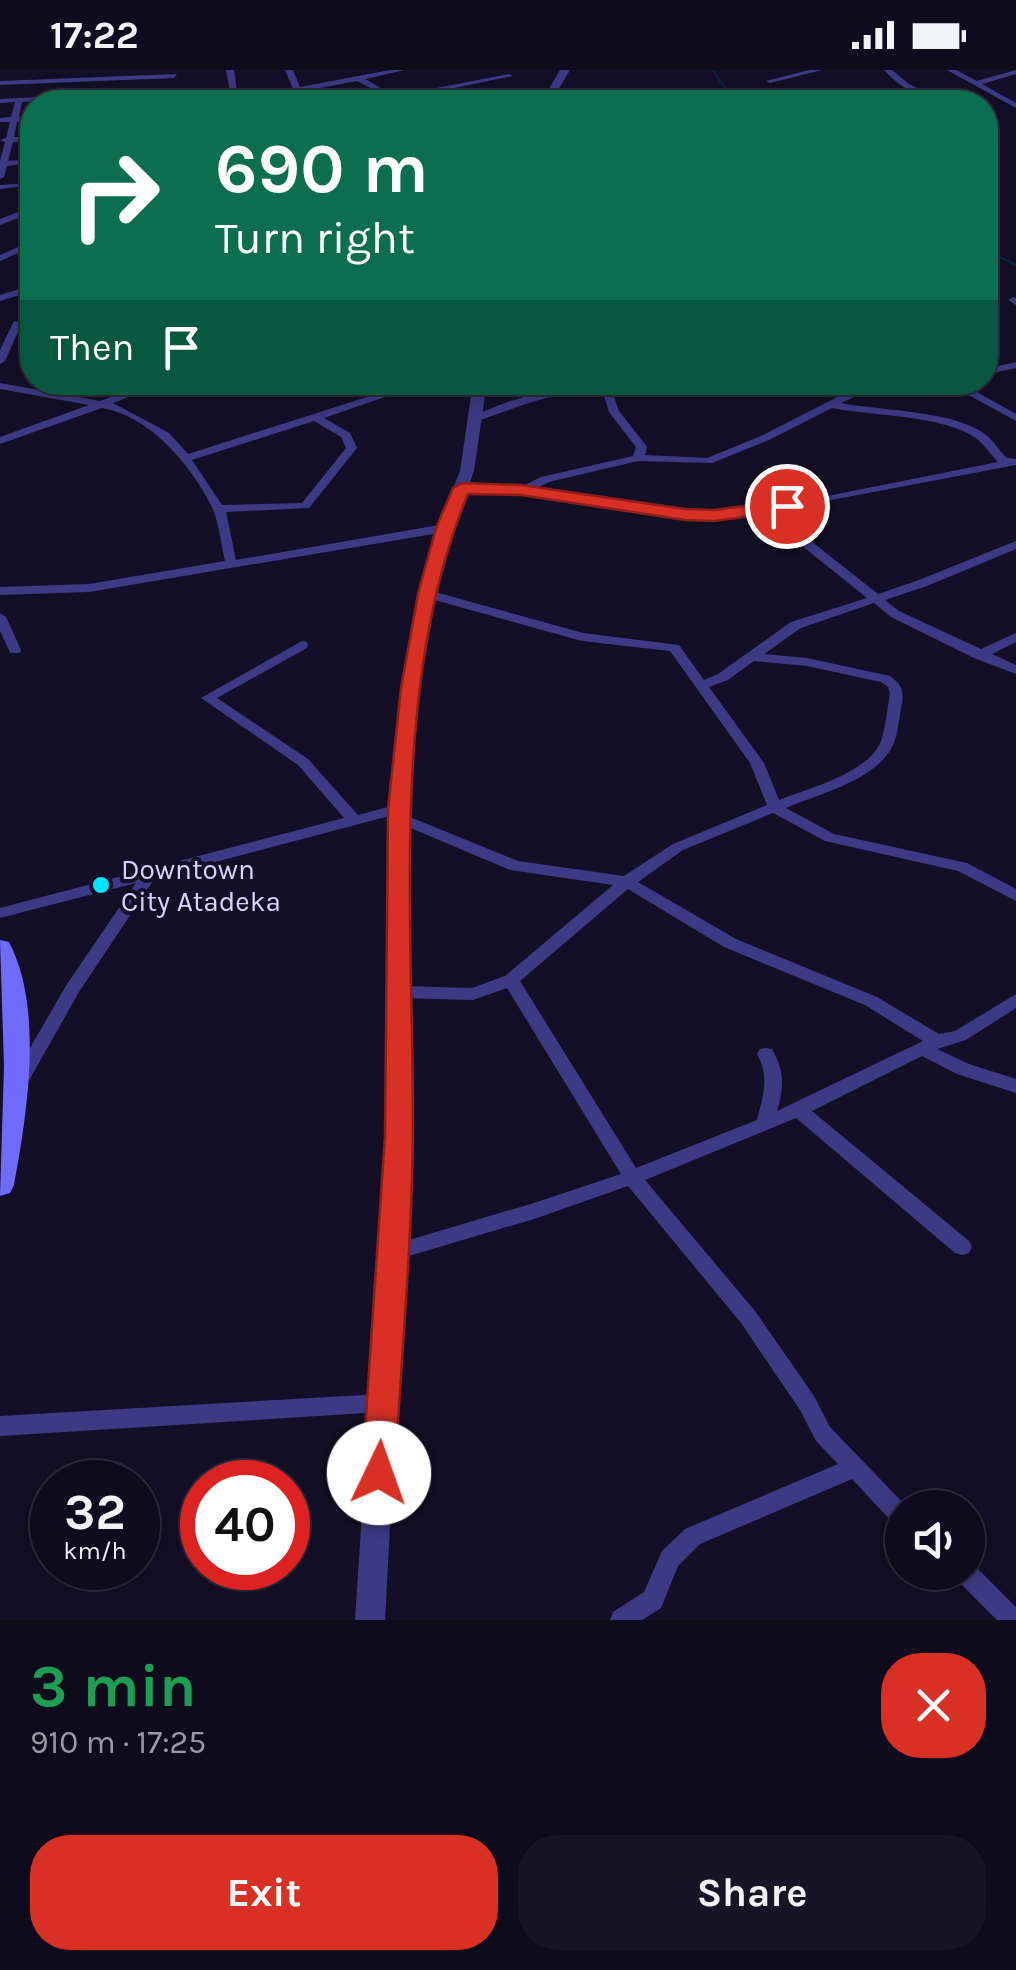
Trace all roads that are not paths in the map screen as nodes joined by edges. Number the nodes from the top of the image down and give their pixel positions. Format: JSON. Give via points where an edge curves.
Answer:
{"nodes":[{"id":1,"x":289,"y":70,"type":"edge"},
{"id":2,"x":401,"y":70,"type":"edge"},
{"id":3,"x":784,"y":70,"type":"edge"},
{"id":4,"x":818,"y":70,"type":"edge"},
{"id":5,"x":888,"y":70,"type":"edge"},
{"id":6,"x":951,"y":70,"type":"edge"},
{"id":7,"x":1016,"y":72,"type":"edge"},
{"id":8,"x":173,"y":73,"type":"edge"},
{"id":9,"x":509,"y":76,"type":"dead end"},
{"id":10,"x":795,"y":76,"type":"junction"},
{"id":11,"x":358,"y":78,"type":"junction"},
{"id":12,"x":770,"y":81,"type":"dead end"},
{"id":13,"x":0,"y":84,"type":"edge"},
{"id":14,"x":976,"y":84,"type":"junction"},
{"id":15,"x":297,"y":90,"type":"joint"},
{"id":16,"x":380,"y":90,"type":"edge"},
{"id":17,"x":436,"y":90,"type":"edge"},
{"id":18,"x":914,"y":90,"type":"edge"},
{"id":19,"x":988,"y":90,"type":"edge"},
{"id":20,"x":19,"y":100,"type":"joint"},
{"id":21,"x":0,"y":101,"type":"edge"},
{"id":22,"x":20,"y":119,"type":"edge"},
{"id":23,"x":0,"y":120,"type":"edge"},
{"id":24,"x":13,"y":120,"type":"junction"},
{"id":25,"x":5,"y":140,"type":"edge"},
{"id":26,"x":20,"y":162,"type":"edge"},
{"id":27,"x":3,"y":164,"type":"junction"},
{"id":28,"x":0,"y":177,"type":"edge"},
{"id":29,"x":17,"y":323,"type":"dead end"},
{"id":30,"x":0,"y":361,"type":"edge"},
{"id":31,"x":56,"y":395,"type":"edge"},
{"id":32,"x":82,"y":395,"type":"edge"},
{"id":33,"x":125,"y":395,"type":"edge"},
{"id":34,"x":385,"y":395,"type":"edge"},
{"id":35,"x":479,"y":395,"type":"edge"},
{"id":36,"x":553,"y":395,"type":"edge"},
{"id":37,"x":608,"y":395,"type":"edge"},
{"id":38,"x":849,"y":395,"type":"edge"},
{"id":39,"x":974,"y":395,"type":"edge"},
{"id":40,"x":81,"y":399,"type":"junction"},
{"id":41,"x":100,"y":404,"type":"junction"},
{"id":42,"x":829,"y":404,"type":"junction"},
{"id":43,"x":317,"y":418,"type":"junction"},
{"id":44,"x":476,"y":418,"type":"junction"},
{"id":45,"x":1016,"y":418,"type":"edge"},
{"id":46,"x":0,"y":441,"type":"edge"},
{"id":47,"x":186,"y":458,"type":"junction"},
{"id":48,"x":638,"y":458,"type":"junction"},
{"id":49,"x":1012,"y":463,"type":"edge"},
{"id":50,"x":462,"y":488,"type":"junction"},
{"id":51,"x":521,"y":490,"type":"junction"},
{"id":52,"x":219,"y":509,"type":"junction"},
{"id":53,"x":763,"y":510,"type":"junction"},
{"id":54,"x":445,"y":528,"type":"junction"},
{"id":55,"x":1016,"y":546,"type":"edge"},
{"id":56,"x":231,"y":562,"type":"junction"},
{"id":57,"x":0,"y":591,"type":"edge"},
{"id":58,"x":428,"y":594,"type":"junction"},
{"id":59,"x":875,"y":599,"type":"junction"},
{"id":60,"x":0,"y":617,"type":"edge"},
{"id":61,"x":1016,"y":637,"type":"edge"},
{"id":62,"x":302,"y":645,"type":"dead end"},
{"id":63,"x":15,"y":650,"type":"dead end"},
{"id":64,"x":979,"y":655,"type":"junction"},
{"id":65,"x":754,"y":656,"type":"junction"},
{"id":66,"x":1016,"y":670,"type":"edge"},
{"id":67,"x":700,"y":686,"type":"junction"},
{"id":68,"x":776,"y":809,"type":"junction"},
{"id":69,"x":399,"y":814,"type":"junction"},
{"id":70,"x":354,"y":818,"type":"junction"},
{"id":71,"x":152,"y":871,"type":"junction"},
{"id":72,"x":626,"y":882,"type":"junction"},
{"id":73,"x":1016,"y":896,"type":"edge"},
{"id":74,"x":0,"y":914,"type":"edge"},
{"id":75,"x":0,"y":948,"type":"edge"},
{"id":76,"x":4,"y":977,"type":"edge"},
{"id":77,"x":512,"y":980,"type":"junction"},
{"id":78,"x":400,"y":992,"type":"junction"},
{"id":79,"x":1016,"y":1000,"type":"edge"},
{"id":80,"x":930,"y":1045,"type":"junction"},
{"id":81,"x":766,"y":1054,"type":"dead end"},
{"id":82,"x":19,"y":1082,"type":"junction"},
{"id":83,"x":1016,"y":1086,"type":"edge"},
{"id":84,"x":798,"y":1110,"type":"junction"},
{"id":85,"x":764,"y":1125,"type":"junction"},
{"id":86,"x":5,"y":1142,"type":"edge"},
{"id":87,"x":634,"y":1180,"type":"junction"},
{"id":88,"x":0,"y":1185,"type":"edge"},
{"id":89,"x":962,"y":1248,"type":"dead end"},
{"id":90,"x":392,"y":1253,"type":"junction"},
{"id":91,"x":382,"y":1402,"type":"junction"},
{"id":92,"x":0,"y":1426,"type":"edge"},
{"id":93,"x":855,"y":1467,"type":"junction"},
{"id":94,"x":885,"y":1499,"type":"edge"},
{"id":95,"x":983,"y":1590,"type":"edge"},
{"id":96,"x":370,"y":1620,"type":"edge"},
{"id":97,"x":621,"y":1620,"type":"edge"},
{"id":98,"x":1012,"y":1620,"type":"edge"}],
"edges":[{"from":1,"to":15,"type":"street"},
{"from":2,"to":11,"type":"street"},
{"from":3,"to":10,"type":"street"},
{"from":4,"to":10,"type":"street"},
{"from":5,"to":18,"type":"street"},
{"from":6,"to":14,"type":"street"},
{"from":7,"to":14,"type":"street"},
{"from":8,"to":13,"type":"street"},
{"from":9,"to":17,"type":"street"},
{"from":10,"to":12,"type":"street"},
{"from":11,"to":15,"type":"street"},
{"from":11,"to":16,"type":"street"},
{"from":14,"to":19,"type":"street"},
{"from":20,"to":21,"type":"street"},
{"from":20,"to":24,"type":"street"},
{"from":22,"to":24,"type":"street"},
{"from":23,"to":24,"type":"street"},
{"from":24,"to":25,"type":"street"},
{"from":25,"to":27,"type":"street"},
{"from":26,"to":27,"type":"street"},
{"from":27,"to":28,"type":"street"},
{"from":29,"to":30,"type":"street"},
{"from":31,"to":40,"type":"street"},
{"from":32,"to":40,"type":"street"},
{"from":33,"to":41,"type":"street"},
{"from":34,"to":43,"type":"street"},
{"from":35,"to":44,"type":"street"},
{"from":36,"to":44,"type":"street"},
{"from":37,"to":48,"type":"street","via":[[642,447]]},
{"from":38,"to":42,"type":"street"},
{"from":39,"to":45,"type":"street"},
{"from":40,"to":41,"type":"street"},
{"from":41,"to":46,"type":"street"},
{"from":41,"to":47,"type":"street","via":[[165,436]]},
{"from":42,"to":48,"type":"street","via":[[708,461]]},
{"from":42,"to":49,"type":"street","via":[[960,426],[980,434],[992,454]]},
{"from":43,"to":47,"type":"street"},
{"from":43,"to":52,"type":"street","via":[[346,435],[352,448],[305,506]]},
{"from":44,"to":50,"type":"street"},
{"from":47,"to":52,"type":"street"},
{"from":48,"to":51,"type":"street"},
{"from":49,"to":53,"type":"street"},
{"from":50,"to":51,"type":"street"},
{"from":50,"to":54,"type":"street"},
{"from":51,"to":53,"type":"street","via":[[685,514]]},
{"from":52,"to":56,"type":"street"},
{"from":53,"to":59,"type":"street"},
{"from":54,"to":56,"type":"street"},
{"from":54,"to":58,"type":"street"},
{"from":55,"to":59,"type":"street"},
{"from":56,"to":57,"type":"street","via":[[89,588]]},
{"from":58,"to":67,"type":"street","via":[[582,637],[674,648]]},
{"from":58,"to":69,"type":"street"},
{"from":59,"to":64,"type":"street"},
{"from":59,"to":65,"type":"street","via":[[796,625]]},
{"from":60,"to":63,"type":"street"},
{"from":61,"to":64,"type":"street"},
{"from":62,"to":70,"type":"street","via":[[208,698],[302,762]]},
{"from":64,"to":66,"type":"street"},
{"from":65,"to":67,"type":"street"},
{"from":65,"to":68,"type":"street","via":[[885,679],[897,694],[878,758]]},
{"from":67,"to":68,"type":"street","via":[[756,763]]},
{"from":68,"to":72,"type":"street","via":[[678,848]]},
{"from":68,"to":73,"type":"street","via":[[830,838],[962,867]]},
{"from":69,"to":70,"type":"street"},
{"from":69,"to":72,"type":"street","via":[[514,866]]},
{"from":69,"to":78,"type":"street"},
{"from":70,"to":71,"type":"street"},
{"from":71,"to":74,"type":"street"},
{"from":71,"to":82,"type":"street"},
{"from":72,"to":77,"type":"street"},
{"from":72,"to":80,"type":"street","via":[[730,943],[871,1001]]},
{"from":75,"to":76,"type":"main road"},
{"from":76,"to":82,"type":"main road","via":[[16,1016]]},
{"from":77,"to":78,"type":"street","via":[[473,994]]},
{"from":77,"to":87,"type":"street"},
{"from":78,"to":90,"type":"street"},
{"from":79,"to":80,"type":"street","via":[[960,1036]]},
{"from":80,"to":83,"type":"street","via":[[963,1070]]},
{"from":80,"to":84,"type":"street"},
{"from":81,"to":85,"type":"street","via":[[776,1083]]},
{"from":82,"to":86,"type":"main road"},
{"from":84,"to":85,"type":"street"},
{"from":84,"to":89,"type":"street"},
{"from":85,"to":87,"type":"street"},
{"from":86,"to":88,"type":"main road"},
{"from":87,"to":90,"type":"street"},
{"from":87,"to":93,"type":"street","via":[[748,1317],[823,1434]]},
{"from":90,"to":91,"type":"street"},
{"from":91,"to":92,"type":"street"},
{"from":91,"to":96,"type":"street"},
{"from":93,"to":94,"type":"street"},
{"from":93,"to":97,"type":"street","via":[[705,1528],[663,1566],[652,1600]]},
{"from":95,"to":98,"type":"street"}]}
